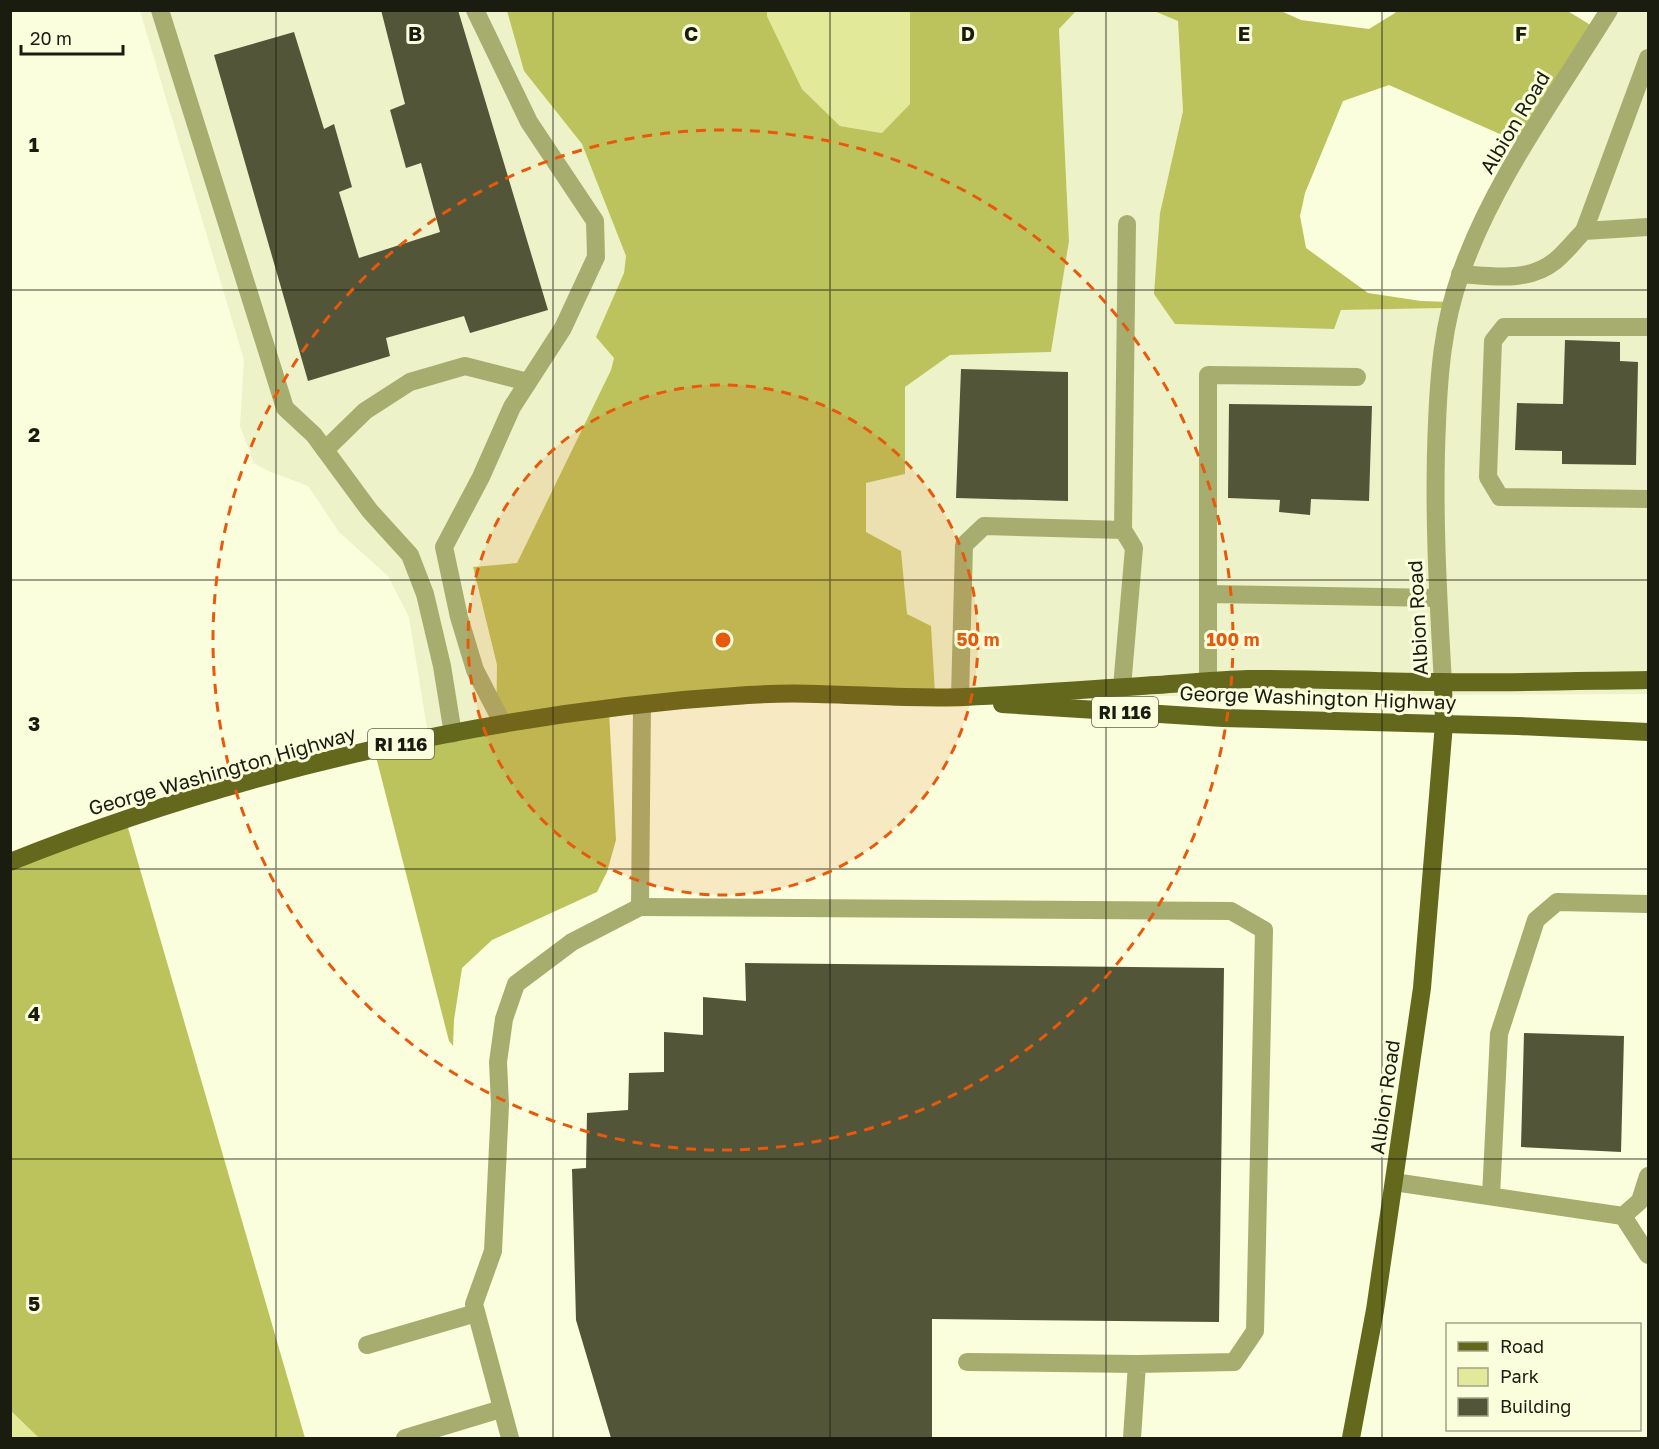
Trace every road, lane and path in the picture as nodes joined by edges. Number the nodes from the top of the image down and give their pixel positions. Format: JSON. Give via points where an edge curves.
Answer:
{"nodes":[{"id":1,"x":160,"y":10,"type":"edge"},
{"id":2,"x":476,"y":10,"type":"edge"},
{"id":3,"x":1609,"y":10,"type":"edge"},
{"id":4,"x":1648,"y":58,"type":"edge"},
{"id":5,"x":1127,"y":224,"type":"dead end"},
{"id":6,"x":1648,"y":227,"type":"edge"},
{"id":7,"x":1584,"y":231,"type":"junction"},
{"id":8,"x":1460,"y":274,"type":"junction"},
{"id":9,"x":1648,"y":327,"type":"edge"},
{"id":10,"x":1357,"y":376,"type":"dead end"},
{"id":11,"x":528,"y":382,"type":"junction"},
{"id":12,"x":325,"y":450,"type":"junction"},
{"id":13,"x":1648,"y":499,"type":"edge"},
{"id":14,"x":1123,"y":530,"type":"junction"},
{"id":15,"x":1208,"y":594,"type":"junction"},
{"id":16,"x":1438,"y":598,"type":"junction"},
{"id":17,"x":1648,"y":680,"type":"edge"},
{"id":18,"x":1208,"y":682,"type":"junction"},
{"id":19,"x":1443,"y":682,"type":"junction"},
{"id":20,"x":1122,"y":687,"type":"junction"},
{"id":21,"x":806,"y":692,"type":"junction"},
{"id":22,"x":960,"y":697,"type":"junction"},
{"id":23,"x":642,"y":705,"type":"junction"},
{"id":24,"x":503,"y":724,"type":"junction"},
{"id":25,"x":1444,"y":724,"type":"junction"},
{"id":26,"x":1648,"y":732,"type":"edge"},
{"id":27,"x":453,"y":734,"type":"junction"},
{"id":28,"x":10,"y":862,"type":"edge"},
{"id":29,"x":1648,"y":904,"type":"edge"},
{"id":30,"x":640,"y":907,"type":"junction"},
{"id":31,"x":1648,"y":1176,"type":"edge"},
{"id":32,"x":1394,"y":1182,"type":"junction"},
{"id":33,"x":1491,"y":1196,"type":"junction"},
{"id":34,"x":1623,"y":1216,"type":"junction"},
{"id":35,"x":1648,"y":1255,"type":"edge"},
{"id":36,"x":476,"y":1313,"type":"junction"},
{"id":37,"x":366,"y":1345,"type":"dead end"},
{"id":38,"x":967,"y":1362,"type":"dead end"},
{"id":39,"x":1137,"y":1364,"type":"junction"},
{"id":40,"x":501,"y":1409,"type":"junction"},
{"id":41,"x":405,"y":1438,"type":"edge"},
{"id":42,"x":510,"y":1438,"type":"edge"},
{"id":43,"x":1132,"y":1438,"type":"edge"},
{"id":44,"x":1350,"y":1438,"type":"edge"}],
"edges":[{"from":1,"to":12,"type":"street","via":[[285,408]]},
{"from":2,"to":11,"type":"street","via":[[529,122],[595,221],[596,257],[562,328]]},
{"from":3,"to":8,"type":"street","name":"Albion Road","via":[[1509,172]]},
{"from":4,"to":7,"type":"street"},
{"from":5,"to":14,"type":"street"},
{"from":6,"to":7,"type":"street"},
{"from":7,"to":8,"type":"street","via":[[1554,262],[1532,273],[1510,278]]},
{"from":8,"to":16,"type":"street","name":"Albion Road","via":[[1450,306],[1440,369],[1434,496]]},
{"from":9,"to":13,"type":"street","via":[[1504,327],[1493,341],[1488,477],[1500,497]]},
{"from":10,"to":15,"type":"street","via":[[1208,375]]},
{"from":11,"to":12,"type":"street","via":[[465,366],[410,382],[365,411]]},
{"from":11,"to":24,"type":"street","via":[[444,547],[476,670]]},
{"from":12,"to":27,"type":"street","via":[[370,511],[410,555],[425,594]]},
{"from":14,"to":20,"type":"street","via":[[1134,548]]},
{"from":14,"to":22,"type":"street","via":[[984,526],[964,545]]},
{"from":15,"to":16,"type":"street"},
{"from":15,"to":18,"type":"street"},
{"from":16,"to":19,"type":"street","name":"Albion Road"},
{"from":17,"to":19,"type":"main road","name":"George Washington Highway","number":"RI 116"},
{"from":18,"to":19,"type":"main road","name":"George Washington Highway","number":"RI 116"},
{"from":18,"to":20,"type":"main road","name":"George Washington Highway","number":"RI 116"},
{"from":19,"to":25,"type":"main road","name":"Albion Road"},
{"from":20,"to":22,"type":"main road","name":"George Washington Highway","number":"RI 116"},
{"from":21,"to":22,"type":"main road","name":"George Washington Highway","number":"RI 116"},
{"from":21,"to":23,"type":"main road","name":"George Washington Highway","number":"RI 116"},
{"from":21,"to":25,"type":"main road","name":"George Washington Highway","number":"RI 116","via":[[1223,718]]},
{"from":23,"to":24,"type":"main road","name":"George Washington Highway","number":"RI 116"},
{"from":23,"to":30,"type":"street"},
{"from":24,"to":27,"type":"main road","name":"George Washington Highway","number":"RI 116"},
{"from":25,"to":26,"type":"main road","name":"George Washington Highway","number":"RI 116"},
{"from":25,"to":32,"type":"main road","name":"Albion Road","via":[[1422,988]]},
{"from":27,"to":28,"type":"main road","name":"George Washington Highway","number":"RI 116","via":[[330,760],[214,791],[84,833]]},
{"from":29,"to":33,"type":"street","via":[[1557,902],[1536,920],[1499,1034]]},
{"from":30,"to":36,"type":"street","via":[[572,942],[516,984],[504,1019],[498,1062],[500,1106],[493,1251],[474,1304]]},
{"from":30,"to":39,"type":"street","via":[[1231,911],[1264,930],[1254,1331],[1234,1362]]},
{"from":31,"to":34,"type":"street","via":[[1640,1201]]},
{"from":32,"to":33,"type":"street"},
{"from":32,"to":44,"type":"main road","name":"Albion Road"},
{"from":33,"to":34,"type":"street"},
{"from":34,"to":35,"type":"street"},
{"from":36,"to":37,"type":"street"},
{"from":36,"to":40,"type":"street"},
{"from":38,"to":39,"type":"street"},
{"from":39,"to":43,"type":"street"},
{"from":40,"to":41,"type":"street"},
{"from":40,"to":42,"type":"street"}]}
